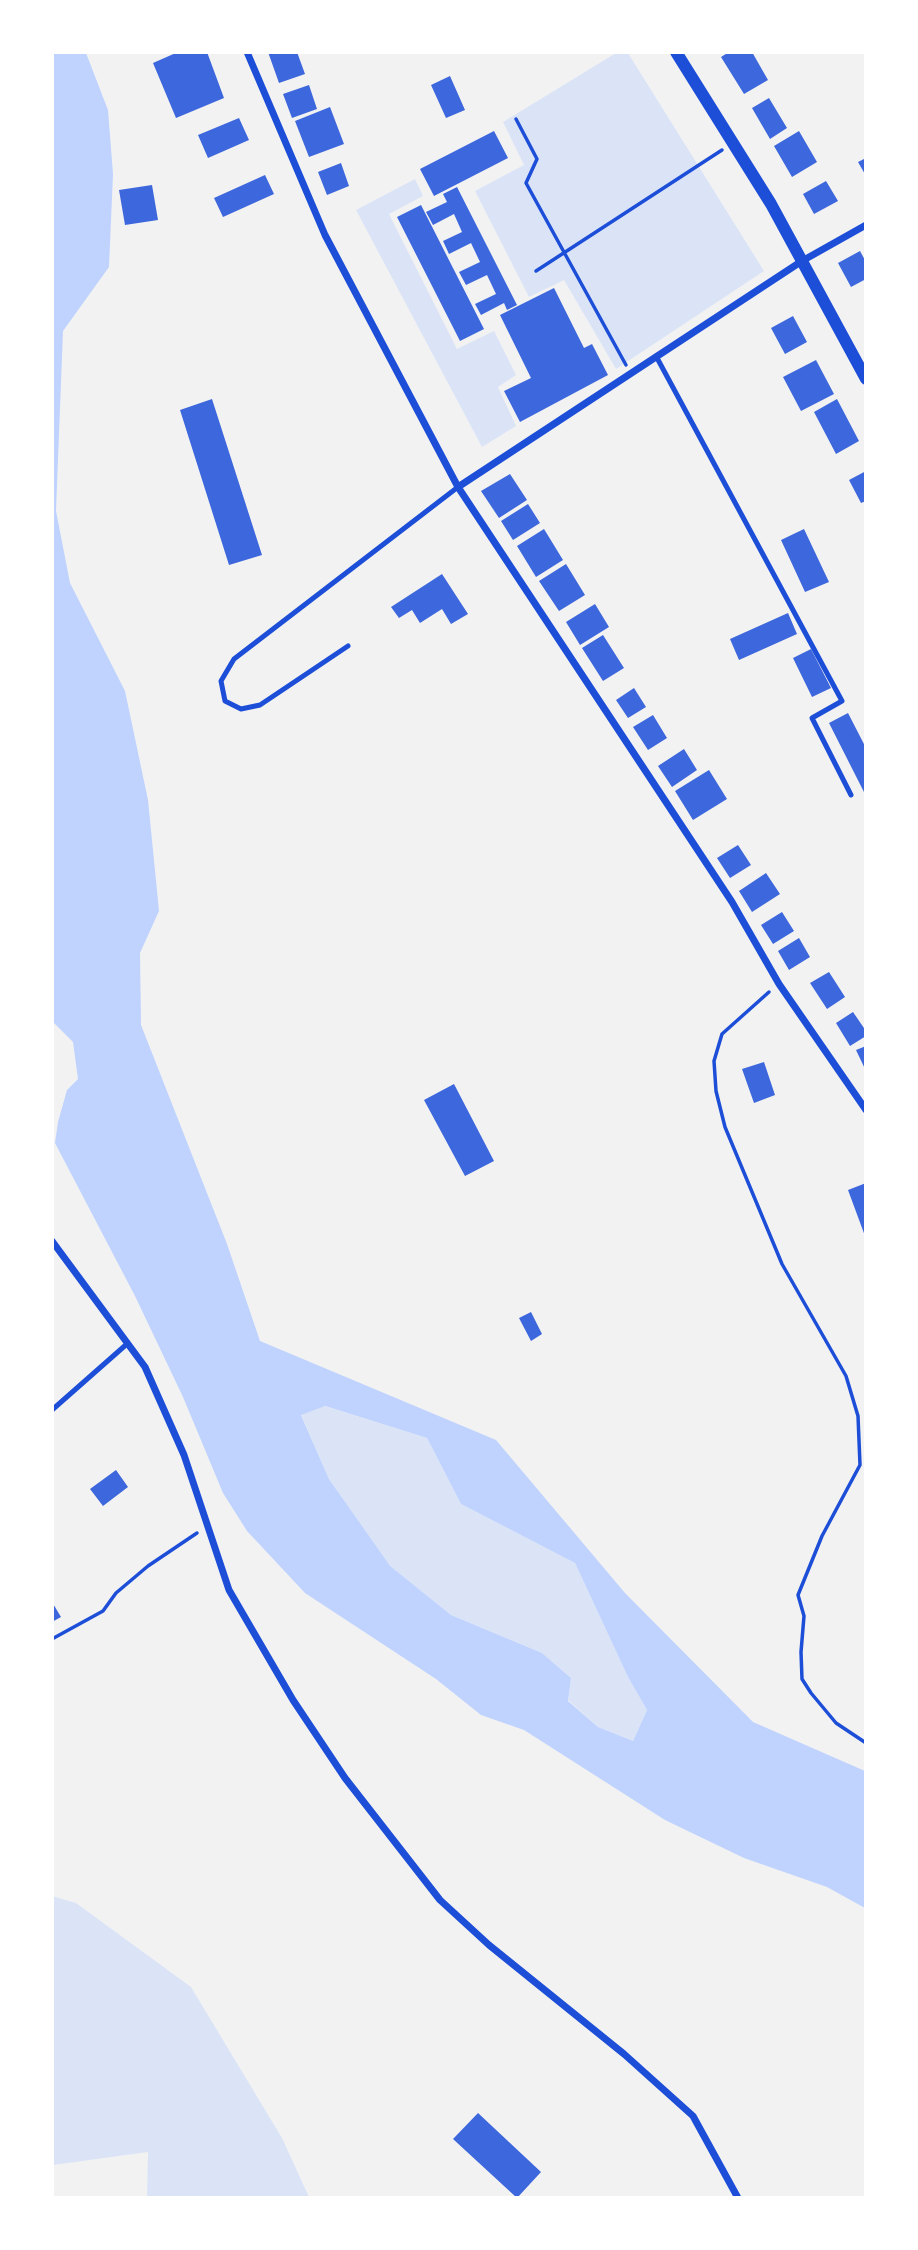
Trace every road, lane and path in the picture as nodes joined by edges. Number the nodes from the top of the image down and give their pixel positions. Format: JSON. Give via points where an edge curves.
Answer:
{"nodes":[{"id":1,"x":247,"y":52,"type":"edge"},
{"id":2,"x":676,"y":52,"type":"edge"},
{"id":3,"x":516,"y":119,"type":"dead end"},
{"id":4,"x":733,"y":143,"type":"junction"},
{"id":5,"x":866,"y":225,"type":"edge"},
{"id":6,"x":565,"y":252,"type":"junction"},
{"id":7,"x":802,"y":261,"type":"junction"},
{"id":8,"x":536,"y":271,"type":"dead end"},
{"id":9,"x":656,"y":356,"type":"junction"},
{"id":10,"x":631,"y":373,"type":"junction"},
{"id":11,"x":866,"y":379,"type":"edge"},
{"id":12,"x":458,"y":487,"type":"junction"},
{"id":13,"x":348,"y":646,"type":"dead end"},
{"id":14,"x":851,"y":795,"type":"dead end"},
{"id":15,"x":779,"y":984,"type":"junction"},
{"id":16,"x":866,"y":1110,"type":"edge"},
{"id":17,"x":52,"y":1241,"type":"edge"},
{"id":18,"x":128,"y":1343,"type":"junction"},
{"id":19,"x":52,"y":1410,"type":"edge"},
{"id":20,"x":207,"y":1526,"type":"junction"},
{"id":21,"x":52,"y":1639,"type":"edge"},
{"id":22,"x":866,"y":1743,"type":"edge"},
{"id":23,"x":738,"y":2197,"type":"edge"}],
"edges":[{"from":1,"to":12,"type":"street","via":[[325,234]]},
{"from":2,"to":4,"type":"street"},
{"from":3,"to":6,"type":"path","via":[[537,159],[526,183]]},
{"from":4,"to":6,"type":"path"},
{"from":4,"to":7,"type":"street"},
{"from":5,"to":7,"type":"street"},
{"from":6,"to":8,"type":"path"},
{"from":6,"to":10,"type":"path"},
{"from":7,"to":9,"type":"street"},
{"from":7,"to":11,"type":"street"},
{"from":9,"to":10,"type":"street"},
{"from":9,"to":14,"type":"lane","via":[[842,701],[812,718]]},
{"from":10,"to":12,"type":"street"},
{"from":12,"to":13,"type":"lane","via":[[234,659],[221,681],[225,701],[241,709],[260,705]]},
{"from":12,"to":15,"type":"street","via":[[732,902]]},
{"from":15,"to":16,"type":"street"},
{"from":15,"to":22,"type":"path","via":[[722,1034],[714,1061],[716,1091],[724,1127],[782,1264],[845,1376],[858,1416],[860,1465],[822,1536],[799,1595],[804,1616],[802,1679],[836,1723]]},
{"from":17,"to":18,"type":"street"},
{"from":18,"to":19,"type":"lane"},
{"from":18,"to":20,"type":"street","via":[[145,1367],[184,1454]]},
{"from":20,"to":21,"type":"path","via":[[140,1572],[116,1592],[103,1611]]},
{"from":20,"to":23,"type":"street","via":[[229,1590],[293,1700],[345,1778],[440,1900],[693,2116]]}]}
